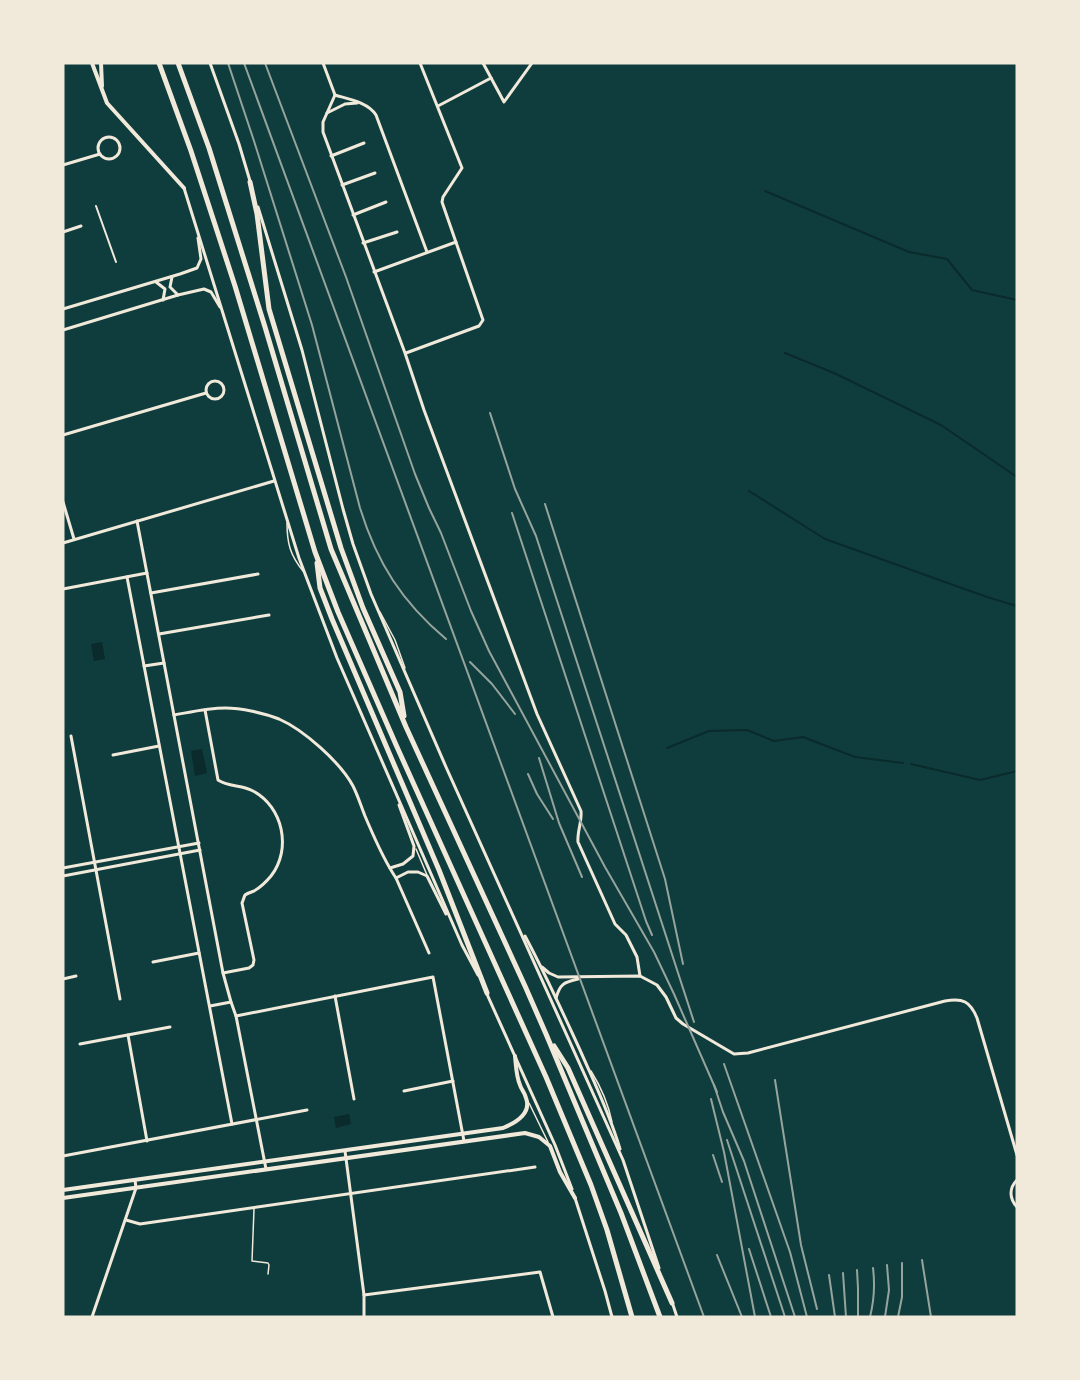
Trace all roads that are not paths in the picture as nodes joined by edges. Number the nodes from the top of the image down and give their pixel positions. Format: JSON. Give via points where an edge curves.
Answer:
{"nodes":[{"id":1,"x":92,"y":63,"type":"edge"},
{"id":2,"x":101,"y":63,"type":"edge"},
{"id":3,"x":159,"y":63,"type":"edge"},
{"id":4,"x":178,"y":63,"type":"edge"},
{"id":5,"x":210,"y":63,"type":"edge"},
{"id":6,"x":323,"y":63,"type":"edge"},
{"id":7,"x":420,"y":63,"type":"edge"},
{"id":8,"x":483,"y":63,"type":"edge"},
{"id":9,"x":532,"y":63,"type":"edge"},
{"id":10,"x":491,"y":78,"type":"junction"},
{"id":11,"x":103,"y":94,"type":"junction"},
{"id":12,"x":334,"y":95,"type":"junction"},
{"id":13,"x":359,"y":103,"type":"junction"},
{"id":14,"x":438,"y":106,"type":"junction"},
{"id":15,"x":327,"y":114,"type":"junction"},
{"id":16,"x":364,"y":143,"type":"dead end"},
{"id":17,"x":100,"y":154,"type":"junction"},
{"id":18,"x":331,"y":156,"type":"junction"},
{"id":19,"x":63,"y":165,"type":"edge"},
{"id":20,"x":375,"y":173,"type":"dead end"},
{"id":21,"x":250,"y":182,"type":"junction"},
{"id":22,"x":342,"y":185,"type":"junction"},
{"id":23,"x":184,"y":188,"type":"joint"},
{"id":24,"x":386,"y":202,"type":"dead end"},
{"id":25,"x":96,"y":206,"type":"dead end"},
{"id":26,"x":353,"y":215,"type":"junction"},
{"id":27,"x":81,"y":226,"type":"dead end"},
{"id":28,"x":198,"y":230,"type":"junction"},
{"id":29,"x":63,"y":232,"type":"edge"},
{"id":30,"x":398,"y":232,"type":"dead end"},
{"id":31,"x":456,"y":242,"type":"junction"},
{"id":32,"x":363,"y":243,"type":"junction"},
{"id":33,"x":427,"y":252,"type":"junction"},
{"id":34,"x":116,"y":262,"type":"dead end"},
{"id":35,"x":374,"y":272,"type":"junction"},
{"id":36,"x":172,"y":277,"type":"junction"},
{"id":37,"x":156,"y":282,"type":"junction"},
{"id":38,"x":178,"y":295,"type":"junction"},
{"id":39,"x":163,"y":300,"type":"junction"},
{"id":40,"x":63,"y":309,"type":"edge"},
{"id":41,"x":223,"y":313,"type":"junction"},
{"id":42,"x":63,"y":330,"type":"edge"},
{"id":43,"x":405,"y":353,"type":"junction"},
{"id":44,"x":206,"y":393,"type":"junction"},
{"id":45,"x":63,"y":435,"type":"edge"},
{"id":46,"x":274,"y":481,"type":"junction"},
{"id":47,"x":63,"y":502,"type":"edge"},
{"id":48,"x":137,"y":521,"type":"junction"},
{"id":49,"x":74,"y":539,"type":"junction"},
{"id":50,"x":63,"y":543,"type":"edge"},
{"id":51,"x":315,"y":552,"type":"junction"},
{"id":52,"x":147,"y":573,"type":"junction"},
{"id":53,"x":258,"y":574,"type":"dead end"},
{"id":54,"x":127,"y":577,"type":"junction"},
{"id":55,"x":63,"y":589,"type":"edge"},
{"id":56,"x":151,"y":593,"type":"junction"},
{"id":57,"x":269,"y":615,"type":"dead end"},
{"id":58,"x":159,"y":634,"type":"junction"},
{"id":59,"x":164,"y":663,"type":"junction"},
{"id":60,"x":144,"y":666,"type":"junction"},
{"id":61,"x":204,"y":710,"type":"junction"},
{"id":62,"x":174,"y":715,"type":"junction"},
{"id":63,"x":406,"y":727,"type":"junction"},
{"id":64,"x":70,"y":736,"type":"dead end"},
{"id":65,"x":159,"y":746,"type":"junction"},
{"id":66,"x":113,"y":755,"type":"dead end"},
{"id":67,"x":387,"y":773,"type":"junction"},
{"id":68,"x":199,"y":843,"type":"junction"},
{"id":69,"x":414,"y":846,"type":"junction"},
{"id":70,"x":179,"y":847,"type":"junction"},
{"id":71,"x":200,"y":850,"type":"junction"},
{"id":72,"x":180,"y":854,"type":"junction"},
{"id":73,"x":94,"y":862,"type":"junction"},
{"id":74,"x":63,"y":868,"type":"edge"},
{"id":75,"x":390,"y":868,"type":"junction"},
{"id":76,"x":96,"y":870,"type":"junction"},
{"id":77,"x":63,"y":876,"type":"edge"},
{"id":78,"x":428,"y":876,"type":"junction"},
{"id":79,"x":396,"y":878,"type":"junction"},
{"id":80,"x":514,"y":916,"type":"junction"},
{"id":81,"x":462,"y":945,"type":"junction"},
{"id":82,"x":200,"y":953,"type":"junction"},
{"id":83,"x":429,"y":953,"type":"dead end"},
{"id":84,"x":153,"y":962,"type":"dead end"},
{"id":85,"x":542,"y":967,"type":"junction"},
{"id":86,"x":224,"y":973,"type":"junction"},
{"id":87,"x":76,"y":976,"type":"dead end"},
{"id":88,"x":640,"y":976,"type":"junction"},
{"id":89,"x":583,"y":977,"type":"junction"},
{"id":90,"x":63,"y":979,"type":"edge"},
{"id":91,"x":486,"y":993,"type":"junction"},
{"id":92,"x":335,"y":996,"type":"junction"},
{"id":93,"x":556,"y":998,"type":"junction"},
{"id":94,"x":120,"y":999,"type":"dead end"},
{"id":95,"x":231,"y":1002,"type":"junction"},
{"id":96,"x":210,"y":1006,"type":"junction"},
{"id":97,"x":236,"y":1016,"type":"junction"},
{"id":98,"x":170,"y":1027,"type":"dead end"},
{"id":99,"x":546,"y":1034,"type":"junction"},
{"id":100,"x":128,"y":1035,"type":"junction"},
{"id":101,"x":80,"y":1044,"type":"dead end"},
{"id":102,"x":515,"y":1056,"type":"junction"},
{"id":103,"x":453,"y":1081,"type":"junction"},
{"id":104,"x":404,"y":1091,"type":"dead end"},
{"id":105,"x":354,"y":1100,"type":"dead end"},
{"id":106,"x":527,"y":1100,"type":"junction"},
{"id":107,"x":307,"y":1110,"type":"dead end"},
{"id":108,"x":256,"y":1120,"type":"junction"},
{"id":109,"x":232,"y":1124,"type":"junction"},
{"id":110,"x":463,"y":1134,"type":"junction"},
{"id":111,"x":147,"y":1141,"type":"junction"},
{"id":112,"x":464,"y":1141,"type":"junction"},
{"id":113,"x":550,"y":1146,"type":"junction"},
{"id":114,"x":345,"y":1151,"type":"junction"},
{"id":115,"x":1017,"y":1155,"type":"edge"},
{"id":116,"x":63,"y":1156,"type":"edge"},
{"id":117,"x":346,"y":1158,"type":"junction"},
{"id":118,"x":623,"y":1160,"type":"junction"},
{"id":119,"x":264,"y":1162,"type":"junction"},
{"id":120,"x":534,"y":1167,"type":"dead end"},
{"id":121,"x":266,"y":1169,"type":"junction"},
{"id":122,"x":135,"y":1180,"type":"junction"},
{"id":123,"x":1017,"y":1180,"type":"edge"},
{"id":124,"x":136,"y":1188,"type":"junction"},
{"id":125,"x":63,"y":1190,"type":"edge"},
{"id":126,"x":351,"y":1193,"type":"junction"},
{"id":127,"x":63,"y":1198,"type":"edge"},
{"id":128,"x":575,"y":1198,"type":"junction"},
{"id":129,"x":254,"y":1206,"type":"junction"},
{"id":130,"x":1017,"y":1206,"type":"edge"},
{"id":131,"x":126,"y":1220,"type":"junction"},
{"id":132,"x":268,"y":1274,"type":"dead end"},
{"id":133,"x":364,"y":1295,"type":"junction"},
{"id":134,"x":672,"y":1303,"type":"junction"},
{"id":135,"x":93,"y":1317,"type":"edge"},
{"id":136,"x":364,"y":1317,"type":"edge"},
{"id":137,"x":553,"y":1317,"type":"edge"},
{"id":138,"x":612,"y":1317,"type":"edge"},
{"id":139,"x":632,"y":1317,"type":"edge"},
{"id":140,"x":660,"y":1317,"type":"edge"},
{"id":141,"x":677,"y":1317,"type":"edge"}],
"edges":[{"from":1,"to":11,"type":"main road"},
{"from":2,"to":11,"type":"main road"},
{"from":3,"to":51,"type":"highway","via":[[235,286]]},
{"from":4,"to":63,"type":"highway","via":[[209,148],[331,549]]},
{"from":5,"to":21,"type":"street"},
{"from":6,"to":12,"type":"street"},
{"from":7,"to":14,"type":"street"},
{"from":8,"to":10,"type":"street"},
{"from":9,"to":10,"type":"street","via":[[504,102]]},
{"from":10,"to":14,"type":"street"},
{"from":11,"to":23,"type":"main road","via":[[106,103]]},
{"from":12,"to":13,"type":"street"},
{"from":12,"to":15,"type":"street"},
{"from":13,"to":15,"type":"street","via":[[345,104]]},
{"from":13,"to":33,"type":"street","via":[[373,109],[376,115]]},
{"from":14,"to":31,"type":"street","via":[[462,168],[442,202]]},
{"from":15,"to":18,"type":"street","via":[[323,132]]},
{"from":16,"to":18,"type":"street"},
{"from":17,"to":17,"type":"street","via":[[115,157],[120,144],[108,136],[101,140]]},
{"from":17,"to":19,"type":"street"},
{"from":18,"to":22,"type":"street"},
{"from":20,"to":22,"type":"street"},
{"from":21,"to":63,"type":"highway","via":[[269,309],[341,548],[400,692]]},
{"from":21,"to":80,"type":"street","via":[[302,350],[353,544],[408,680]]},
{"from":22,"to":26,"type":"street"},
{"from":23,"to":28,"type":"street"},
{"from":24,"to":26,"type":"street"},
{"from":25,"to":34,"type":"street"},
{"from":26,"to":32,"type":"street"},
{"from":27,"to":29,"type":"street"},
{"from":28,"to":36,"type":"street","via":[[201,259],[197,268]]},
{"from":28,"to":41,"type":"street"},
{"from":30,"to":32,"type":"street"},
{"from":31,"to":33,"type":"street"},
{"from":31,"to":43,"type":"street","via":[[483,323]]},
{"from":32,"to":35,"type":"street"},
{"from":33,"to":35,"type":"street"},
{"from":35,"to":43,"type":"street"},
{"from":36,"to":37,"type":"street"},
{"from":36,"to":38,"type":"street","via":[[170,287]]},
{"from":37,"to":39,"type":"street","via":[[165,289]]},
{"from":37,"to":40,"type":"street"},
{"from":38,"to":39,"type":"street"},
{"from":38,"to":41,"type":"street","via":[[204,289],[211,292]]},
{"from":39,"to":42,"type":"street"},
{"from":41,"to":46,"type":"street"},
{"from":43,"to":88,"type":"street","via":[[537,714],[581,811],[578,842],[615,924],[626,935],[637,957]]},
{"from":44,"to":44,"type":"street","via":[[217,399],[224,388],[212,381]]},
{"from":44,"to":45,"type":"street"},
{"from":46,"to":48,"type":"street"},
{"from":46,"to":67,"type":"street","via":[[337,658]]},
{"from":47,"to":49,"type":"street"},
{"from":48,"to":49,"type":"street"},
{"from":48,"to":52,"type":"street"},
{"from":49,"to":50,"type":"street"},
{"from":51,"to":91,"type":"highway","via":[[320,588],[332,619],[439,870]]},
{"from":51,"to":139,"type":"highway","via":[[351,643],[591,1185]]},
{"from":52,"to":54,"type":"street"},
{"from":52,"to":56,"type":"street"},
{"from":53,"to":56,"type":"street"},
{"from":54,"to":55,"type":"street"},
{"from":54,"to":60,"type":"street"},
{"from":56,"to":58,"type":"street"},
{"from":57,"to":58,"type":"street"},
{"from":58,"to":59,"type":"street"},
{"from":59,"to":60,"type":"street"},
{"from":59,"to":62,"type":"street"},
{"from":60,"to":65,"type":"street"},
{"from":61,"to":62,"type":"street"},
{"from":61,"to":75,"type":"street","via":[[226,708],[268,716],[310,738],[352,785]]},
{"from":61,"to":86,"type":"street","via":[[218,780],[253,790],[266,799],[282,829],[283,842],[276,869],[267,881],[244,896],[242,903],[253,965]]},
{"from":62,"to":68,"type":"street"},
{"from":63,"to":99,"type":"highway"},
{"from":64,"to":73,"type":"street"},
{"from":65,"to":66,"type":"street"},
{"from":65,"to":70,"type":"street"},
{"from":67,"to":69,"type":"street"},
{"from":67,"to":81,"type":"street"},
{"from":68,"to":70,"type":"street"},
{"from":68,"to":71,"type":"street"},
{"from":69,"to":75,"type":"street","via":[[413,856]]},
{"from":69,"to":78,"type":"lane"},
{"from":70,"to":72,"type":"street"},
{"from":70,"to":73,"type":"street"},
{"from":71,"to":72,"type":"street"},
{"from":71,"to":86,"type":"street"},
{"from":72,"to":76,"type":"street"},
{"from":72,"to":82,"type":"street"},
{"from":73,"to":74,"type":"street"},
{"from":73,"to":76,"type":"street"},
{"from":75,"to":79,"type":"street"},
{"from":76,"to":77,"type":"street"},
{"from":76,"to":94,"type":"street"},
{"from":78,"to":79,"type":"street","via":[[408,872]]},
{"from":78,"to":81,"type":"street"},
{"from":79,"to":83,"type":"street"},
{"from":80,"to":85,"type":"street"},
{"from":80,"to":118,"type":"street"},
{"from":81,"to":91,"type":"street"},
{"from":82,"to":84,"type":"street"},
{"from":82,"to":96,"type":"street"},
{"from":85,"to":89,"type":"street","via":[[558,977]]},
{"from":85,"to":93,"type":"street"},
{"from":86,"to":95,"type":"street"},
{"from":87,"to":90,"type":"street"},
{"from":88,"to":89,"type":"street"},
{"from":88,"to":115,"type":"street","via":[[657,985],[683,1024],[734,1054],[945,1001],[966,1002],[977,1018]]},
{"from":89,"to":93,"type":"street","via":[[559,988]]},
{"from":91,"to":102,"type":"street"},
{"from":92,"to":97,"type":"street"},
{"from":92,"to":103,"type":"street","via":[[433,977]]},
{"from":92,"to":105,"type":"street"},
{"from":93,"to":118,"type":"street","via":[[614,1126]]},
{"from":95,"to":96,"type":"street"},
{"from":95,"to":97,"type":"street"},
{"from":96,"to":109,"type":"street"},
{"from":97,"to":108,"type":"street"},
{"from":98,"to":100,"type":"street"},
{"from":99,"to":134,"type":"highway","via":[[568,1068]]},
{"from":99,"to":140,"type":"highway"},
{"from":100,"to":101,"type":"street"},
{"from":100,"to":111,"type":"street"},
{"from":102,"to":106,"type":"main road","via":[[519,1083]]},
{"from":102,"to":128,"type":"street"},
{"from":103,"to":104,"type":"street"},
{"from":103,"to":110,"type":"street"},
{"from":106,"to":110,"type":"main road","via":[[525,1114],[514,1123]]},
{"from":106,"to":113,"type":"lane"},
{"from":107,"to":108,"type":"street"},
{"from":108,"to":109,"type":"street"},
{"from":108,"to":119,"type":"street"},
{"from":109,"to":111,"type":"street"},
{"from":110,"to":112,"type":"street"},
{"from":110,"to":114,"type":"main road"},
{"from":111,"to":116,"type":"street"},
{"from":112,"to":113,"type":"main road","via":[[525,1132]]},
{"from":112,"to":117,"type":"main road"},
{"from":113,"to":128,"type":"main road"},
{"from":114,"to":117,"type":"street"},
{"from":114,"to":119,"type":"main road"},
{"from":117,"to":121,"type":"main road"},
{"from":117,"to":126,"type":"street"},
{"from":118,"to":134,"type":"street"},
{"from":119,"to":121,"type":"street"},
{"from":119,"to":122,"type":"main road"},
{"from":120,"to":126,"type":"street"},
{"from":121,"to":124,"type":"main road"},
{"from":122,"to":124,"type":"street"},
{"from":122,"to":125,"type":"main road"},
{"from":123,"to":130,"type":"street","via":[[1011,1193]]},
{"from":124,"to":127,"type":"main road"},
{"from":124,"to":131,"type":"street"},
{"from":126,"to":129,"type":"street"},
{"from":126,"to":133,"type":"street"},
{"from":128,"to":138,"type":"street"},
{"from":129,"to":131,"type":"street","via":[[140,1224]]},
{"from":129,"to":132,"type":"lane","via":[[252,1259],[268,1263]]},
{"from":131,"to":135,"type":"street"},
{"from":133,"to":136,"type":"street"},
{"from":133,"to":137,"type":"street","via":[[540,1272]]},
{"from":134,"to":141,"type":"street"}]}
